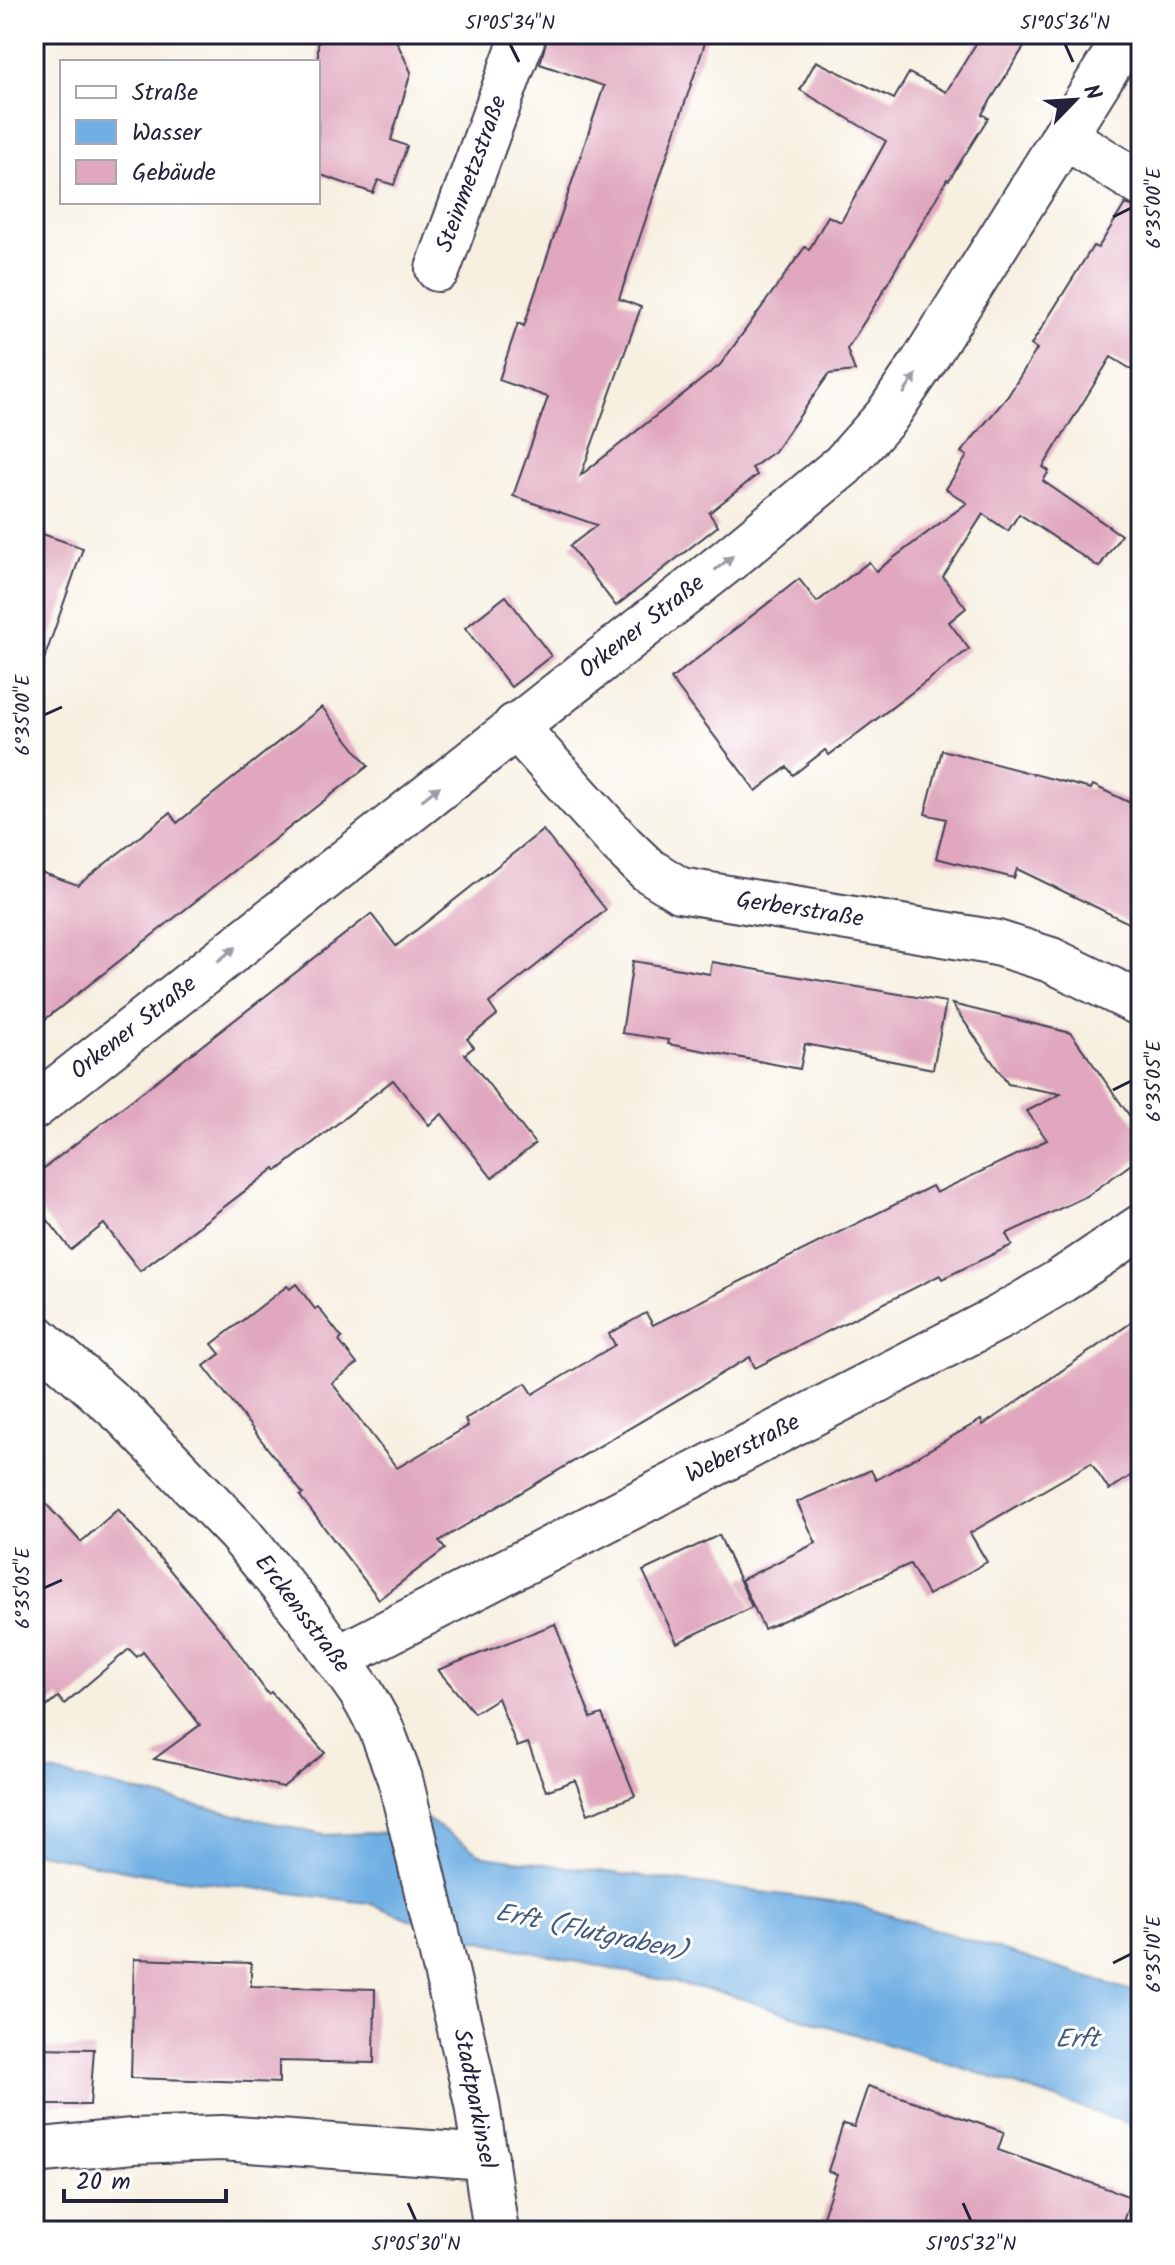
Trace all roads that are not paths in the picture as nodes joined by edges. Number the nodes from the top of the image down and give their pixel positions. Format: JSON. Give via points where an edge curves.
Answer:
{"nodes":[{"id":1,"x":524,"y":34,"type":"edge"},
{"id":2,"x":1128,"y":34,"type":"edge"},
{"id":3,"x":1064,"y":136,"type":"junction"},
{"id":4,"x":1141,"y":184,"type":"edge"},
{"id":5,"x":438,"y":269,"type":"dead end"},
{"id":6,"x":515,"y":726,"type":"junction"},
{"id":7,"x":1141,"y":1004,"type":"edge"},
{"id":8,"x":34,"y":1107,"type":"edge"},
{"id":9,"x":1141,"y":1227,"type":"edge"},
{"id":10,"x":34,"y":1335,"type":"edge"},
{"id":11,"x":338,"y":1658,"type":"junction"},
{"id":12,"x":446,"y":1968,"type":"joint"},
{"id":13,"x":34,"y":2151,"type":"edge"},
{"id":14,"x":486,"y":2157,"type":"junction"},
{"id":15,"x":496,"y":2231,"type":"edge"}],
"edges":[{"from":1,"to":5,"type":"street","name":"Steinmetzstraße"},
{"from":2,"to":3,"type":"street","name":"Orkener Straße"},
{"from":3,"to":4,"type":"street"},
{"from":6,"to":3,"type":"street","name":"Orkener Straße","one_way":true,"via":[[809,494],[864,443],[899,400]]},
{"from":6,"to":7,"type":"street","name":"Gerberstraße","via":[[622,845],[680,890],[997,943],[1051,960]]},
{"from":8,"to":6,"type":"street","name":"Orkener Straße","one_way":true},
{"from":9,"to":11,"type":"street","name":"Weberstraße","via":[[1002,1316]]},
{"from":10,"to":11,"type":"street","name":"Erckensstraße","via":[[125,1415],[202,1493]]},
{"from":11,"to":12,"type":"street","name":"Erckensstraße","via":[[381,1728],[400,1779]]},
{"from":12,"to":14,"type":"street","name":"Stadtparkinsel"},
{"from":13,"to":14,"type":"street","via":[[207,2138]]},
{"from":14,"to":15,"type":"street","name":"Stadtparkinsel"}]}
